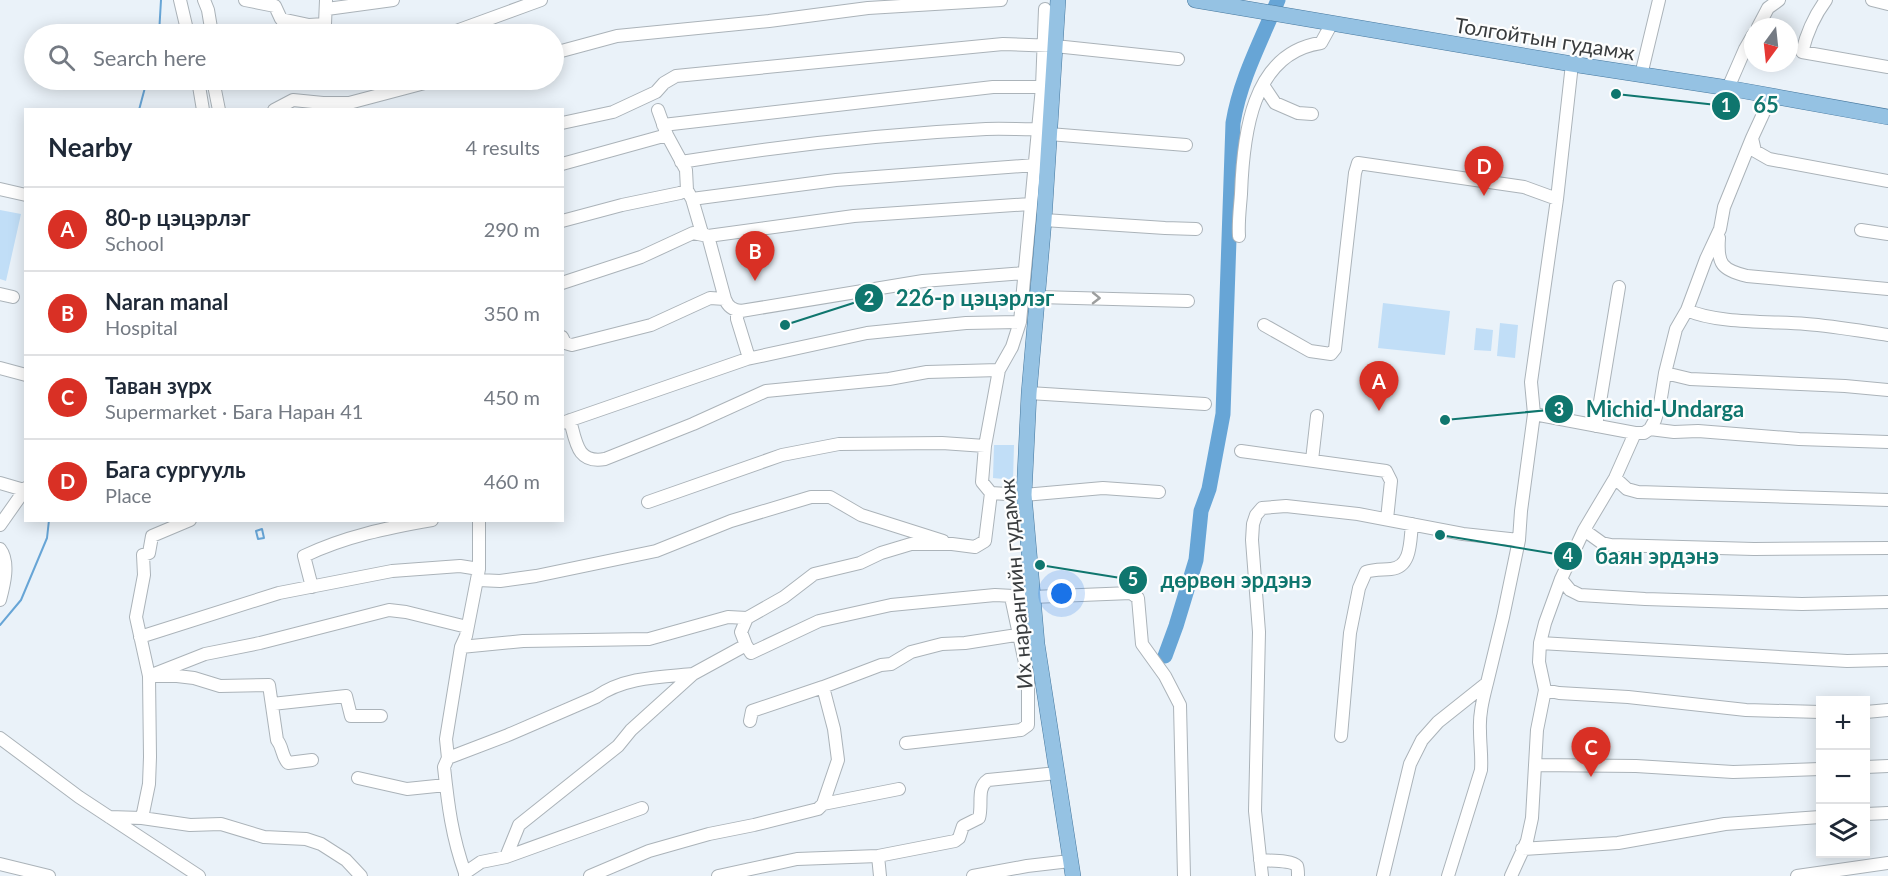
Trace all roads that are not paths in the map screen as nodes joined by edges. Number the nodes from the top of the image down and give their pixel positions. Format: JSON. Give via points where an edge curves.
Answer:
{"nodes":[{"id":1,"x":180,"y":0,"type":"edge"},
{"id":2,"x":204,"y":0,"type":"edge"},
{"id":3,"x":245,"y":0,"type":"edge"},
{"id":4,"x":393,"y":0,"type":"edge"},
{"id":5,"x":541,"y":0,"type":"edge"},
{"id":6,"x":1002,"y":0,"type":"edge"},
{"id":7,"x":1200,"y":0,"type":"edge"},
{"id":8,"x":1659,"y":0,"type":"edge"},
{"id":9,"x":1779,"y":0,"type":"edge"},
{"id":10,"x":1826,"y":0,"type":"edge"},
{"id":11,"x":1872,"y":0,"type":"edge"},
{"id":12,"x":326,"y":4,"type":"edge"},
{"id":13,"x":1051,"y":4,"type":"edge"},
{"id":14,"x":1888,"y":4,"type":"edge"},
{"id":15,"x":1763,"y":18,"type":"edge"},
{"id":16,"x":1326,"y":22,"type":"junction"},
{"id":17,"x":186,"y":24,"type":"edge"},
{"id":18,"x":210,"y":24,"type":"edge"},
{"id":19,"x":303,"y":24,"type":"edge"},
{"id":20,"x":325,"y":24,"type":"edge"},
{"id":21,"x":475,"y":24,"type":"edge"},
{"id":22,"x":1049,"y":45,"type":"junction"},
{"id":23,"x":564,"y":50,"type":"edge"},
{"id":24,"x":1744,"y":51,"type":"edge"},
{"id":25,"x":1178,"y":59,"type":"dead end"},
{"id":26,"x":1572,"y":64,"type":"junction"},
{"id":27,"x":1888,"y":67,"type":"edge"},
{"id":28,"x":1641,"y":75,"type":"junction"},
{"id":29,"x":1263,"y":85,"type":"junction"},
{"id":30,"x":1047,"y":87,"type":"junction"},
{"id":31,"x":1728,"y":88,"type":"junction"},
{"id":32,"x":200,"y":90,"type":"edge"},
{"id":33,"x":215,"y":90,"type":"edge"},
{"id":34,"x":398,"y":90,"type":"edge"},
{"id":35,"x":1777,"y":98,"type":"junction"},
{"id":36,"x":203,"y":108,"type":"edge"},
{"id":37,"x":219,"y":108,"type":"edge"},
{"id":38,"x":278,"y":108,"type":"edge"},
{"id":39,"x":658,"y":110,"type":"dead end"},
{"id":40,"x":1312,"y":114,"type":"dead end"},
{"id":41,"x":1888,"y":117,"type":"edge"},
{"id":42,"x":564,"y":123,"type":"edge"},
{"id":43,"x":665,"y":130,"type":"junction"},
{"id":44,"x":1046,"y":131,"type":"junction"},
{"id":45,"x":1752,"y":138,"type":"junction"},
{"id":46,"x":1186,"y":145,"type":"dead end"},
{"id":47,"x":681,"y":162,"type":"junction"},
{"id":48,"x":564,"y":163,"type":"edge"},
{"id":49,"x":1035,"y":165,"type":"junction"},
{"id":50,"x":1888,"y":181,"type":"edge"},
{"id":51,"x":0,"y":189,"type":"edge"},
{"id":52,"x":689,"y":194,"type":"junction"},
{"id":53,"x":24,"y":195,"type":"edge"},
{"id":54,"x":1557,"y":199,"type":"junction"},
{"id":55,"x":1030,"y":204,"type":"junction"},
{"id":56,"x":564,"y":220,"type":"edge"},
{"id":57,"x":1044,"y":220,"type":"junction"},
{"id":58,"x":1196,"y":229,"type":"dead end"},
{"id":59,"x":1720,"y":229,"type":"junction"},
{"id":60,"x":1861,"y":230,"type":"dead end"},
{"id":61,"x":1888,"y":234,"type":"edge"},
{"id":62,"x":708,"y":236,"type":"junction"},
{"id":63,"x":1239,"y":236,"type":"dead end"},
{"id":64,"x":1024,"y":273,"type":"junction"},
{"id":65,"x":564,"y":282,"type":"edge"},
{"id":66,"x":1619,"y":287,"type":"dead end"},
{"id":67,"x":1888,"y":289,"type":"edge"},
{"id":68,"x":0,"y":294,"type":"edge"},
{"id":69,"x":13,"y":297,"type":"dead end"},
{"id":70,"x":1038,"y":297,"type":"junction"},
{"id":71,"x":724,"y":299,"type":"junction"},
{"id":72,"x":1188,"y":301,"type":"dead end"},
{"id":73,"x":1687,"y":310,"type":"junction"},
{"id":74,"x":737,"y":311,"type":"junction"},
{"id":75,"x":1020,"y":322,"type":"junction"},
{"id":76,"x":1264,"y":325,"type":"dead end"},
{"id":77,"x":1888,"y":335,"type":"edge"},
{"id":78,"x":564,"y":341,"type":"edge"},
{"id":79,"x":749,"y":358,"type":"junction"},
{"id":80,"x":0,"y":368,"type":"edge"},
{"id":81,"x":999,"y":370,"type":"junction"},
{"id":82,"x":24,"y":374,"type":"edge"},
{"id":83,"x":1665,"y":374,"type":"junction"},
{"id":84,"x":1888,"y":390,"type":"edge"},
{"id":85,"x":1029,"y":393,"type":"junction"},
{"id":86,"x":1205,"y":404,"type":"dead end"},
{"id":87,"x":1534,"y":414,"type":"junction"},
{"id":88,"x":1317,"y":416,"type":"dead end"},
{"id":89,"x":566,"y":421,"type":"edge"},
{"id":90,"x":1596,"y":426,"type":"junction"},
{"id":91,"x":1650,"y":429,"type":"junction"},
{"id":92,"x":1635,"y":433,"type":"junction"},
{"id":93,"x":1888,"y":442,"type":"edge"},
{"id":94,"x":986,"y":446,"type":"junction"},
{"id":95,"x":1241,"y":451,"type":"dead end"},
{"id":96,"x":1312,"y":460,"type":"junction"},
{"id":97,"x":1615,"y":478,"type":"junction"},
{"id":98,"x":0,"y":483,"type":"edge"},
{"id":99,"x":24,"y":489,"type":"edge"},
{"id":100,"x":24,"y":490,"type":"edge"},
{"id":101,"x":1159,"y":492,"type":"dead end"},
{"id":102,"x":991,"y":493,"type":"junction"},
{"id":103,"x":1024,"y":495,"type":"junction"},
{"id":104,"x":1888,"y":500,"type":"edge"},
{"id":105,"x":648,"y":502,"type":"dead end"},
{"id":106,"x":1387,"y":519,"type":"junction"},
{"id":107,"x":185,"y":522,"type":"edge"},
{"id":108,"x":421,"y":522,"type":"edge"},
{"id":109,"x":479,"y":522,"type":"edge"},
{"id":110,"x":1412,"y":524,"type":"junction"},
{"id":111,"x":0,"y":525,"type":"edge"},
{"id":112,"x":1584,"y":530,"type":"junction"},
{"id":113,"x":1519,"y":540,"type":"junction"},
{"id":114,"x":952,"y":544,"type":"junction"},
{"id":115,"x":1888,"y":548,"type":"edge"},
{"id":116,"x":0,"y":549,"type":"edge"},
{"id":117,"x":478,"y":575,"type":"junction"},
{"id":118,"x":1561,"y":579,"type":"junction"},
{"id":119,"x":312,"y":587,"type":"junction"},
{"id":120,"x":1011,"y":597,"type":"junction"},
{"id":121,"x":1032,"y":597,"type":"junction"},
{"id":122,"x":0,"y":600,"type":"edge"},
{"id":123,"x":1888,"y":602,"type":"edge"},
{"id":124,"x":747,"y":618,"type":"junction"},
{"id":125,"x":467,"y":627,"type":"junction"},
{"id":126,"x":1036,"y":632,"type":"junction"},
{"id":127,"x":1020,"y":635,"type":"junction"},
{"id":128,"x":140,"y":637,"type":"junction"},
{"id":129,"x":1540,"y":643,"type":"junction"},
{"id":130,"x":746,"y":645,"type":"junction"},
{"id":131,"x":461,"y":647,"type":"junction"},
{"id":132,"x":1888,"y":660,"type":"edge"},
{"id":133,"x":693,"y":674,"type":"junction"},
{"id":134,"x":149,"y":676,"type":"junction"},
{"id":135,"x":1035,"y":676,"type":"junction"},
{"id":136,"x":1487,"y":683,"type":"junction"},
{"id":137,"x":822,"y":687,"type":"junction"},
{"id":138,"x":1545,"y":690,"type":"junction"},
{"id":139,"x":272,"y":704,"type":"junction"},
{"id":140,"x":1888,"y":710,"type":"edge"},
{"id":141,"x":1816,"y":712,"type":"edge"},
{"id":142,"x":1870,"y":712,"type":"edge"},
{"id":143,"x":381,"y":716,"type":"dead end"},
{"id":144,"x":750,"y":721,"type":"dead end"},
{"id":145,"x":1341,"y":736,"type":"dead end"},
{"id":146,"x":0,"y":738,"type":"edge"},
{"id":147,"x":906,"y":742,"type":"dead end"},
{"id":148,"x":448,"y":758,"type":"junction"},
{"id":149,"x":312,"y":760,"type":"dead end"},
{"id":150,"x":1534,"y":765,"type":"junction"},
{"id":151,"x":1888,"y":766,"type":"edge"},
{"id":152,"x":1870,"y":767,"type":"edge"},
{"id":153,"x":1816,"y":769,"type":"edge"},
{"id":154,"x":1057,"y":773,"type":"junction"},
{"id":155,"x":358,"y":778,"type":"dead end"},
{"id":156,"x":446,"y":785,"type":"junction"},
{"id":157,"x":899,"y":789,"type":"dead end"},
{"id":158,"x":823,"y":804,"type":"junction"},
{"id":159,"x":642,"y":808,"type":"dead end"},
{"id":160,"x":1888,"y":813,"type":"edge"},
{"id":161,"x":1870,"y":814,"type":"edge"},
{"id":162,"x":109,"y":817,"type":"junction"},
{"id":163,"x":1816,"y":817,"type":"edge"},
{"id":164,"x":142,"y":818,"type":"junction"},
{"id":165,"x":1522,"y":849,"type":"junction"},
{"id":166,"x":878,"y":856,"type":"junction"},
{"id":167,"x":506,"y":857,"type":"junction"},
{"id":168,"x":1260,"y":860,"type":"junction"},
{"id":169,"x":1888,"y":863,"type":"edge"},
{"id":170,"x":0,"y":864,"type":"edge"},
{"id":171,"x":1072,"y":868,"type":"edge"},
{"id":172,"x":465,"y":874,"type":"edge"},
{"id":173,"x":49,"y":876,"type":"edge"},
{"id":174,"x":199,"y":876,"type":"edge"},
{"id":175,"x":361,"y":876,"type":"edge"},
{"id":176,"x":590,"y":876,"type":"edge"},
{"id":177,"x":718,"y":876,"type":"edge"},
{"id":178,"x":880,"y":876,"type":"edge"},
{"id":179,"x":973,"y":876,"type":"edge"},
{"id":180,"x":1184,"y":876,"type":"edge"},
{"id":181,"x":1262,"y":876,"type":"edge"},
{"id":182,"x":1298,"y":876,"type":"edge"},
{"id":183,"x":1383,"y":876,"type":"edge"},
{"id":184,"x":1448,"y":876,"type":"edge"},
{"id":185,"x":1510,"y":876,"type":"edge"},
{"id":186,"x":1797,"y":876,"type":"edge"}],
"edges":[{"from":1,"to":17,"type":"street"},
{"from":2,"to":18,"type":"street"},
{"from":3,"to":19,"type":"street","via":[[275,6],[281,20]]},
{"from":4,"to":12,"type":"street"},
{"from":5,"to":21,"type":"street"},
{"from":6,"to":23,"type":"street","via":[[868,8],[617,36]]},
{"from":7,"to":16,"type":"main road","name":"Толгойтын гудамж"},
{"from":8,"to":28,"type":"street"},
{"from":9,"to":15,"type":"street"},
{"from":10,"to":27,"type":"street","via":[[1806,36],[1802,52]]},
{"from":11,"to":14,"type":"street"},
{"from":12,"to":20,"type":"street"},
{"from":13,"to":22,"type":"main road","name":"Их нарангийн гудамж"},
{"from":16,"to":26,"type":"main road","name":"Толгойтын гудамж"},
{"from":16,"to":29,"type":"street","via":[[1321,43],[1286,56]]},
{"from":22,"to":25,"type":"street"},
{"from":22,"to":30,"type":"main road","name":"Их нарангийн гудамж"},
{"from":22,"to":42,"type":"street","via":[[1003,44],[676,76],[656,92],[614,112]]},
{"from":24,"to":31,"type":"street"},
{"from":26,"to":28,"type":"main road","name":"Толгойтын гудамж"},
{"from":26,"to":54,"type":"street"},
{"from":28,"to":31,"type":"main road","name":"Толгойтын гудамж"},
{"from":29,"to":40,"type":"street","via":[[1275,103],[1298,113]]},
{"from":29,"to":63,"type":"street","via":[[1243,147]]},
{"from":30,"to":43,"type":"street","via":[[993,87]]},
{"from":30,"to":44,"type":"main road","name":"Их нарангийн гудамж"},
{"from":31,"to":35,"type":"main road","name":"Толгойтын гудамж"},
{"from":32,"to":36,"type":"street"},
{"from":33,"to":37,"type":"street"},
{"from":34,"to":38,"type":"street","via":[[349,103],[293,100]]},
{"from":35,"to":41,"type":"main road","name":"Толгойтын гудамж"},
{"from":35,"to":45,"type":"street","via":[[1764,112]]},
{"from":39,"to":43,"type":"street"},
{"from":43,"to":47,"type":"street"},
{"from":43,"to":48,"type":"street"},
{"from":44,"to":46,"type":"street"},
{"from":44,"to":47,"type":"street","via":[[987,129],[863,139]]},
{"from":44,"to":49,"type":"street"},
{"from":44,"to":57,"type":"main road","name":"Их нарангийн гудамж"},
{"from":45,"to":50,"type":"street","via":[[1755,151],[1768,159]]},
{"from":45,"to":59,"type":"street","via":[[1724,207]]},
{"from":47,"to":52,"type":"street"},
{"from":49,"to":52,"type":"street"},
{"from":49,"to":55,"type":"street"},
{"from":51,"to":53,"type":"street"},
{"from":52,"to":56,"type":"street","via":[[622,205]]},
{"from":52,"to":62,"type":"street","via":[[702,233]]},
{"from":54,"to":76,"type":"street","via":[[1524,187],[1358,163],[1335,349],[1331,354],[1310,351]]},
{"from":54,"to":87,"type":"street","via":[[1531,382]]},
{"from":55,"to":62,"type":"street","via":[[854,216]]},
{"from":55,"to":64,"type":"street"},
{"from":57,"to":58,"type":"street"},
{"from":57,"to":70,"type":"main road","name":"Их нарангийн гудамж"},
{"from":59,"to":67,"type":"street","via":[[1718,254],[1724,267],[1734,273]]},
{"from":59,"to":73,"type":"street"},
{"from":60,"to":61,"type":"street"},
{"from":62,"to":65,"type":"street","via":[[693,233],[641,257]]},
{"from":62,"to":71,"type":"street"},
{"from":64,"to":74,"type":"street","via":[[923,281]]},
{"from":64,"to":75,"type":"street"},
{"from":66,"to":90,"type":"street"},
{"from":68,"to":69,"type":"street"},
{"from":70,"to":72,"type":"street","one_way":true},
{"from":70,"to":85,"type":"main road","name":"Их нарангийн гудамж"},
{"from":71,"to":74,"type":"street"},
{"from":71,"to":78,"type":"street","via":[[710,298],[651,325],[572,345]]},
{"from":73,"to":77,"type":"street","via":[[1712,318],[1809,324]]},
{"from":73,"to":83,"type":"street","via":[[1676,328]]},
{"from":74,"to":79,"type":"street"},
{"from":75,"to":79,"type":"street","via":[[867,333]]},
{"from":75,"to":81,"type":"street"},
{"from":79,"to":89,"type":"street"},
{"from":80,"to":82,"type":"street"},
{"from":81,"to":89,"type":"street","via":[[927,372],[766,391],[596,461],[582,454]]},
{"from":81,"to":94,"type":"street"},
{"from":83,"to":84,"type":"street","via":[[1690,379]]},
{"from":83,"to":91,"type":"street","via":[[1660,404]]},
{"from":85,"to":86,"type":"street"},
{"from":85,"to":103,"type":"main road","name":"Их нарангийн гудамж"},
{"from":87,"to":90,"type":"street"},
{"from":87,"to":113,"type":"street"},
{"from":88,"to":96,"type":"street"},
{"from":90,"to":92,"type":"street"},
{"from":91,"to":92,"type":"street"},
{"from":91,"to":93,"type":"street"},
{"from":92,"to":97,"type":"street"},
{"from":94,"to":102,"type":"street","via":[[982,482]]},
{"from":94,"to":105,"type":"street","via":[[839,444],[782,455]]},
{"from":95,"to":96,"type":"street"},
{"from":96,"to":106,"type":"street","via":[[1386,471],[1391,481]]},
{"from":97,"to":104,"type":"street","via":[[1627,489],[1638,492]]},
{"from":97,"to":112,"type":"street"},
{"from":98,"to":99,"type":"street"},
{"from":100,"to":111,"type":"street"},
{"from":101,"to":103,"type":"street","via":[[1103,488]]},
{"from":102,"to":103,"type":"street"},
{"from":102,"to":114,"type":"street","via":[[985,541],[975,547]]},
{"from":103,"to":121,"type":"main road","name":"Их нарангийн гудамж"},
{"from":106,"to":110,"type":"street"},
{"from":106,"to":168,"type":"street","via":[[1286,506],[1262,508],[1256,515],[1252,540],[1258,632],[1255,811]]},
{"from":107,"to":128,"type":"street","via":[[152,536],[149,553],[143,555],[144,574],[136,617]]},
{"from":108,"to":119,"type":"street","via":[[373,531],[304,556]]},
{"from":109,"to":117,"type":"street"},
{"from":110,"to":113,"type":"street"},
{"from":110,"to":145,"type":"street","via":[[1403,565],[1366,572],[1359,588],[1350,633]]},
{"from":112,"to":115,"type":"street","via":[[1611,545]]},
{"from":112,"to":118,"type":"street"},
{"from":113,"to":136,"type":"street"},
{"from":114,"to":117,"type":"street","via":[[861,515],[830,497],[811,497],[731,521],[656,551],[500,581]]},
{"from":114,"to":124,"type":"street","via":[[911,544],[860,563],[814,574]]},
{"from":116,"to":122,"type":"street","via":[[5,569]]},
{"from":117,"to":119,"type":"street","via":[[460,567],[392,571]]},
{"from":117,"to":125,"type":"street"},
{"from":118,"to":123,"type":"street","via":[[1580,595],[1802,604]]},
{"from":118,"to":129,"type":"street"},
{"from":119,"to":128,"type":"street","via":[[279,593]]},
{"from":120,"to":121,"type":"street"},
{"from":120,"to":127,"type":"street"},
{"from":120,"to":130,"type":"street","via":[[891,605],[819,621],[751,653]]},
{"from":121,"to":126,"type":"main road","name":"Их нарангийн гудамж"},
{"from":121,"to":180,"type":"street","via":[[1131,593],[1138,598],[1142,644],[1180,705]]},
{"from":124,"to":130,"type":"street","via":[[741,632]]},
{"from":124,"to":131,"type":"street","via":[[728,617],[649,639],[523,641]]},
{"from":125,"to":131,"type":"street"},
{"from":125,"to":134,"type":"street","via":[[389,610],[205,654]]},
{"from":126,"to":127,"type":"street"},
{"from":126,"to":135,"type":"main road","name":"Их нарангийн гудамж"},
{"from":127,"to":135,"type":"street"},
{"from":127,"to":137,"type":"street","via":[[942,644],[911,652]]},
{"from":128,"to":134,"type":"street"},
{"from":129,"to":132,"type":"street"},
{"from":129,"to":138,"type":"street","via":[[1539,662]]},
{"from":130,"to":133,"type":"street"},
{"from":131,"to":148,"type":"street","via":[[446,739]]},
{"from":133,"to":148,"type":"street","via":[[633,680]]},
{"from":133,"to":167,"type":"street","via":[[618,746],[519,825]]},
{"from":134,"to":139,"type":"street","via":[[194,678],[220,686],[269,685]]},
{"from":134,"to":164,"type":"street","via":[[149,784]]},
{"from":135,"to":147,"type":"street","via":[[1028,725],[1021,730]]},
{"from":135,"to":154,"type":"main road","name":"Их нарангийн гудамж"},
{"from":136,"to":183,"type":"street","via":[[1422,740],[1410,764]]},
{"from":136,"to":184,"type":"street","via":[[1479,730],[1481,770]]},
{"from":137,"to":144,"type":"street","via":[[752,711]]},
{"from":137,"to":158,"type":"street","via":[[838,760]]},
{"from":138,"to":141,"type":"street","via":[[1746,710]]},
{"from":138,"to":150,"type":"street"},
{"from":139,"to":143,"type":"street","via":[[346,696],[351,716]]},
{"from":139,"to":149,"type":"street","via":[[282,756],[288,762]]},
{"from":140,"to":142,"type":"street"},
{"from":146,"to":162,"type":"street"},
{"from":148,"to":156,"type":"street","via":[[444,767]]},
{"from":150,"to":153,"type":"street","via":[[1733,772]]},
{"from":150,"to":165,"type":"street","via":[[1532,818]]},
{"from":151,"to":152,"type":"street"},
{"from":154,"to":166,"type":"street","via":[[988,780],[981,786],[979,818],[963,826],[956,841]]},
{"from":154,"to":171,"type":"main road","name":"Их нарангийн гудамж"},
{"from":155,"to":156,"type":"street","via":[[407,789]]},
{"from":156,"to":172,"type":"street","via":[[455,846]]},
{"from":157,"to":158,"type":"street"},
{"from":158,"to":176,"type":"street","via":[[818,809],[649,851]]},
{"from":159,"to":167,"type":"street"},
{"from":160,"to":161,"type":"street"},
{"from":162,"to":164,"type":"street"},
{"from":162,"to":174,"type":"street"},
{"from":163,"to":165,"type":"street","via":[[1725,824],[1618,843]]},
{"from":164,"to":175,"type":"street","via":[[190,825],[221,824],[264,837],[306,839],[346,860]]},
{"from":165,"to":185,"type":"street"},
{"from":166,"to":177,"type":"street","via":[[797,859]]},
{"from":166,"to":178,"type":"street"},
{"from":167,"to":172,"type":"street","via":[[481,862]]},
{"from":168,"to":181,"type":"street"},
{"from":168,"to":182,"type":"street","via":[[1296,864]]},
{"from":169,"to":186,"type":"street"},
{"from":170,"to":173,"type":"street"},
{"from":171,"to":179,"type":"street","via":[[1028,866]]}]}
